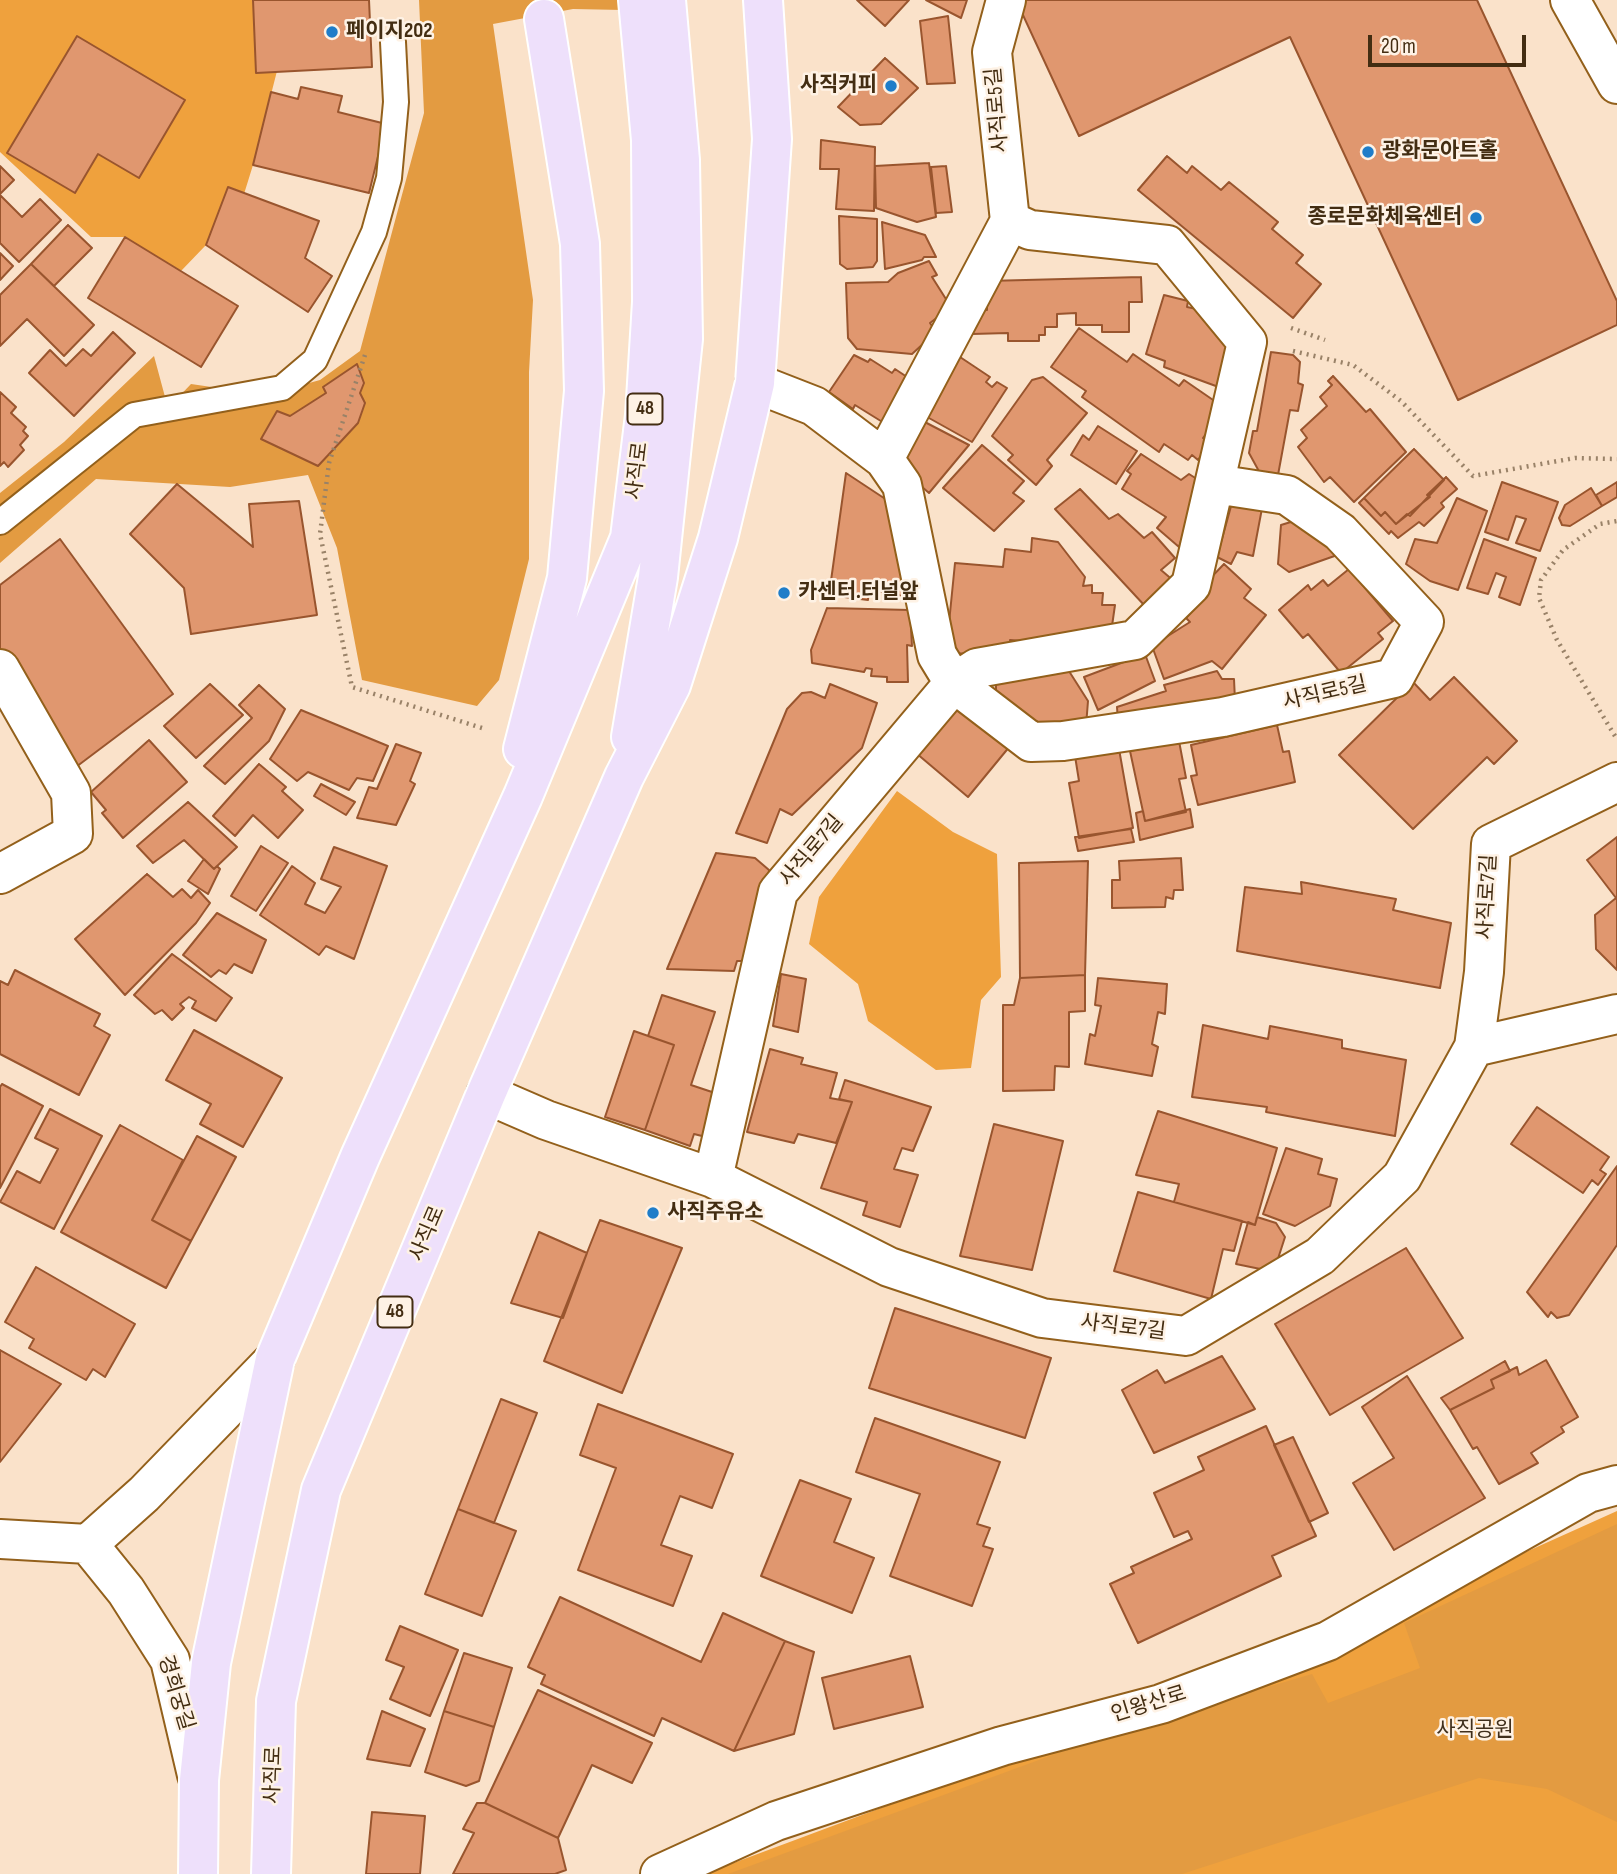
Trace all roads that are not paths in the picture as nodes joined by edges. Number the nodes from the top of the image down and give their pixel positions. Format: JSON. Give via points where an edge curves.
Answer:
{"nodes":[{"id":1,"x":638,"y":0,"type":"edge"},
{"id":2,"x":666,"y":0,"type":"edge"},
{"id":3,"x":763,"y":0,"type":"edge"},
{"id":4,"x":1006,"y":0,"type":"edge"},
{"id":5,"x":1570,"y":0,"type":"edge"},
{"id":6,"x":544,"y":19,"type":"dead end"},
{"id":7,"x":393,"y":42,"type":"dead end"},
{"id":8,"x":1617,"y":84,"type":"edge"},
{"id":9,"x":1010,"y":221,"type":"junction"},
{"id":10,"x":754,"y":383,"type":"junction"},
{"id":11,"x":884,"y":460,"type":"junction"},
{"id":12,"x":1215,"y":484,"type":"junction"},
{"id":13,"x":0,"y":522,"type":"edge"},
{"id":14,"x":0,"y":669,"type":"edge"},
{"id":15,"x":954,"y":683,"type":"junction"},
{"id":16,"x":624,"y":777,"type":"junction"},
{"id":17,"x":1617,"y":782,"type":"edge"},
{"id":18,"x":523,"y":796,"type":"junction"},
{"id":19,"x":0,"y":874,"type":"edge"},
{"id":20,"x":1617,"y":1014,"type":"edge"},
{"id":21,"x":1474,"y":1047,"type":"junction"},
{"id":22,"x":486,"y":1094,"type":"junction"},
{"id":23,"x":713,"y":1178,"type":"junction"},
{"id":24,"x":275,"y":1359,"type":"junction"},
{"id":25,"x":1617,"y":1485,"type":"edge"},
{"id":26,"x":0,"y":1539,"type":"edge"},
{"id":27,"x":88,"y":1544,"type":"junction"},
{"id":28,"x":199,"y":1780,"type":"junction"},
{"id":29,"x":198,"y":1874,"type":"edge"},
{"id":30,"x":271,"y":1874,"type":"edge"},
{"id":31,"x":660,"y":1874,"type":"edge"}],
"edges":[{"from":1,"to":18,"type":"main road","name":"사직로","number":"48","via":[[651,140],[652,302],[645,415],[630,538]]},
{"from":2,"to":16,"type":"main road","name":"사직로","number":"48","via":[[680,160],[683,339],[658,577]]},
{"from":3,"to":10,"type":"main road","name":"사직로","number":"48","via":[[772,139]]},
{"from":4,"to":9,"type":"street","name":"사직로5길","via":[[992,52]]},
{"from":5,"to":8,"type":"street"},
{"from":6,"to":18,"type":"main road","name":"사직로","number":"48","via":[[580,244],[584,391],[567,578],[523,741]]},
{"from":7,"to":13,"type":"lane","via":[[396,102],[389,178],[373,232],[316,360],[282,388],[134,415]]},
{"from":9,"to":11,"type":"street"},
{"from":9,"to":12,"type":"street","via":[[1030,230],[1167,244],[1247,342]]},
{"from":10,"to":11,"type":"street","name":"사직로5길","via":[[814,407]]},
{"from":10,"to":16,"type":"main road","name":"사직로","number":"48","via":[[718,538],[671,685]]},
{"from":11,"to":15,"type":"street","name":"사직로5길","via":[[902,485],[937,655]]},
{"from":12,"to":15,"type":"street","via":[[1191,585],[1135,640],[977,668]]},
{"from":12,"to":15,"type":"street","name":"사직로5길","via":[[1287,495],[1340,532],[1424,622],[1394,678],[1223,717],[1031,742]]},
{"from":14,"to":19,"type":"street","via":[[71,793],[73,834]]},
{"from":15,"to":23,"type":"street","name":"사직로7길","via":[[778,892]]},
{"from":16,"to":22,"type":"main road","name":"사직로","number":"48"},
{"from":17,"to":21,"type":"street","name":"사직로7길","via":[[1491,844],[1484,972]]},
{"from":18,"to":24,"type":"main road","name":"사직로","number":"48","via":[[360,1157]]},
{"from":20,"to":21,"type":"street"},
{"from":21,"to":23,"type":"street","name":"사직로7길","via":[[1402,1177],[1320,1256],[1186,1336],[1042,1318],[902,1271]]},
{"from":22,"to":23,"type":"street","name":"사직로7길","via":[[546,1120]]},
{"from":22,"to":30,"type":"main road","name":"사직로","number":"48","via":[[321,1490],[276,1701]]},
{"from":24,"to":27,"type":"street","via":[[144,1494]]},
{"from":24,"to":28,"type":"main road","name":"사직로","number":"48","via":[[211,1663]]},
{"from":25,"to":31,"type":"street","name":"인왕산로","via":[[1588,1493],[1328,1641],[1161,1704],[1002,1746],[776,1821]]},
{"from":26,"to":27,"type":"street"},
{"from":27,"to":28,"type":"street","name":"경희궁길","via":[[126,1591],[170,1660]]},
{"from":28,"to":29,"type":"main road","name":"사직로","number":"48"}]}
